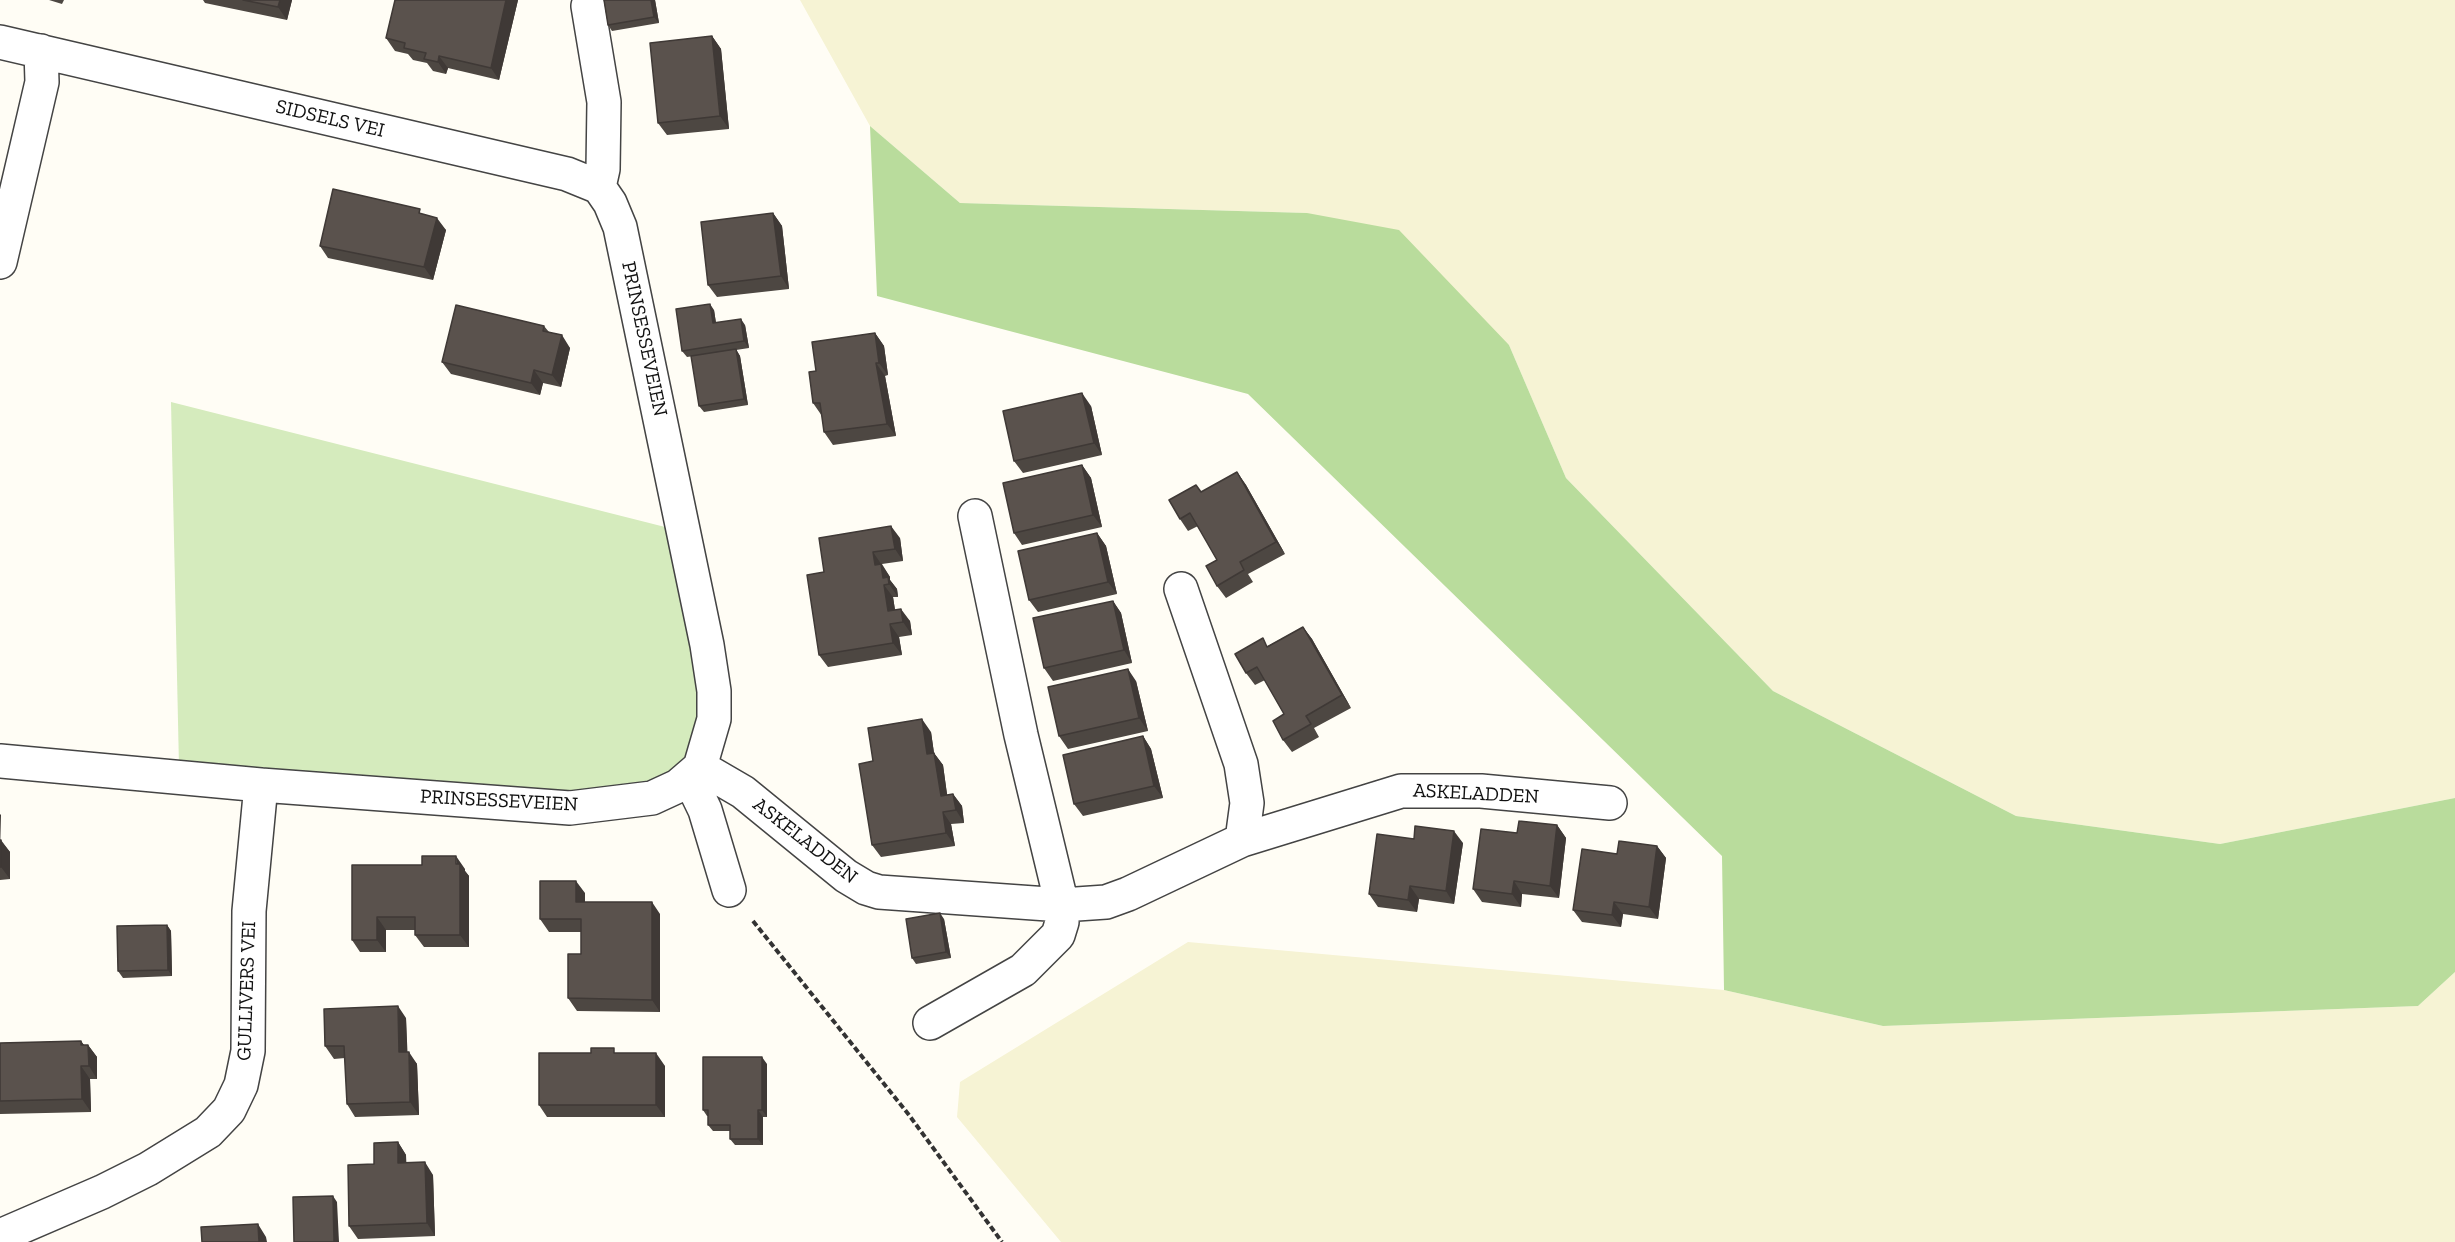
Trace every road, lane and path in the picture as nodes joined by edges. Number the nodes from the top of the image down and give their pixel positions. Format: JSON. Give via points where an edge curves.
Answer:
{"nodes":[{"id":1,"x":588,"y":6,"type":"dead end"},
{"id":2,"x":0,"y":42,"type":"edge"},
{"id":3,"x":41,"y":51,"type":"junction"},
{"id":4,"x":604,"y":195,"type":"junction"},
{"id":5,"x":0,"y":262,"type":"edge"},
{"id":6,"x":975,"y":516,"type":"dead end"},
{"id":7,"x":1182,"y":589,"type":"dead end"},
{"id":8,"x":0,"y":761,"type":"edge"},
{"id":9,"x":694,"y":772,"type":"junction"},
{"id":10,"x":261,"y":785,"type":"junction"},
{"id":11,"x":1610,"y":803,"type":"dead end"},
{"id":12,"x":1242,"y":840,"type":"junction"},
{"id":13,"x":729,"y":890,"type":"joint"},
{"id":14,"x":1062,"y":905,"type":"junction"},
{"id":15,"x":930,"y":1023,"type":"dead end"},
{"id":16,"x":0,"y":1236,"type":"edge"},
{"id":17,"x":1002,"y":1242,"type":"edge"}],
"edges":[{"from":1,"to":4,"type":"street","name":"PRINSESSEVEIEN","via":[[604,102]]},
{"from":2,"to":3,"type":"street","name":"SIDSELS VEI"},
{"from":3,"to":4,"type":"street","name":"SIDSELS VEI","via":[[567,174]]},
{"from":3,"to":5,"type":"street","via":[[42,81]]},
{"from":4,"to":9,"type":"street","name":"PRINSESSEVEIEN","via":[[620,227],[707,645],[714,719]]},
{"from":6,"to":14,"type":"street"},
{"from":7,"to":12,"type":"street","via":[[1240,764],[1247,803]]},
{"from":8,"to":10,"type":"street","name":"PRINSESSEVEIEN"},
{"from":9,"to":10,"type":"street","name":"PRINSESSEVEIEN","via":[[678,786],[652,798],[570,808]]},
{"from":9,"to":13,"type":"street"},
{"from":9,"to":14,"type":"street","name":"ASKELADDEN","via":[[743,792],[866,888]]},
{"from":10,"to":16,"type":"street","name":"GULLIVERS VEI","via":[[249,911],[248,1052],[242,1085],[229,1110],[208,1132],[147,1169]]},
{"from":11,"to":12,"type":"street","name":"ASKELADDEN","via":[[1481,791],[1401,791]]},
{"from":12,"to":14,"type":"street","name":"ASKELADDEN","via":[[1106,902]]},
{"from":13,"to":17,"type":"path","via":[[909,1115]]},
{"from":14,"to":15,"type":"street","via":[[1058,935],[1023,970]]}]}
